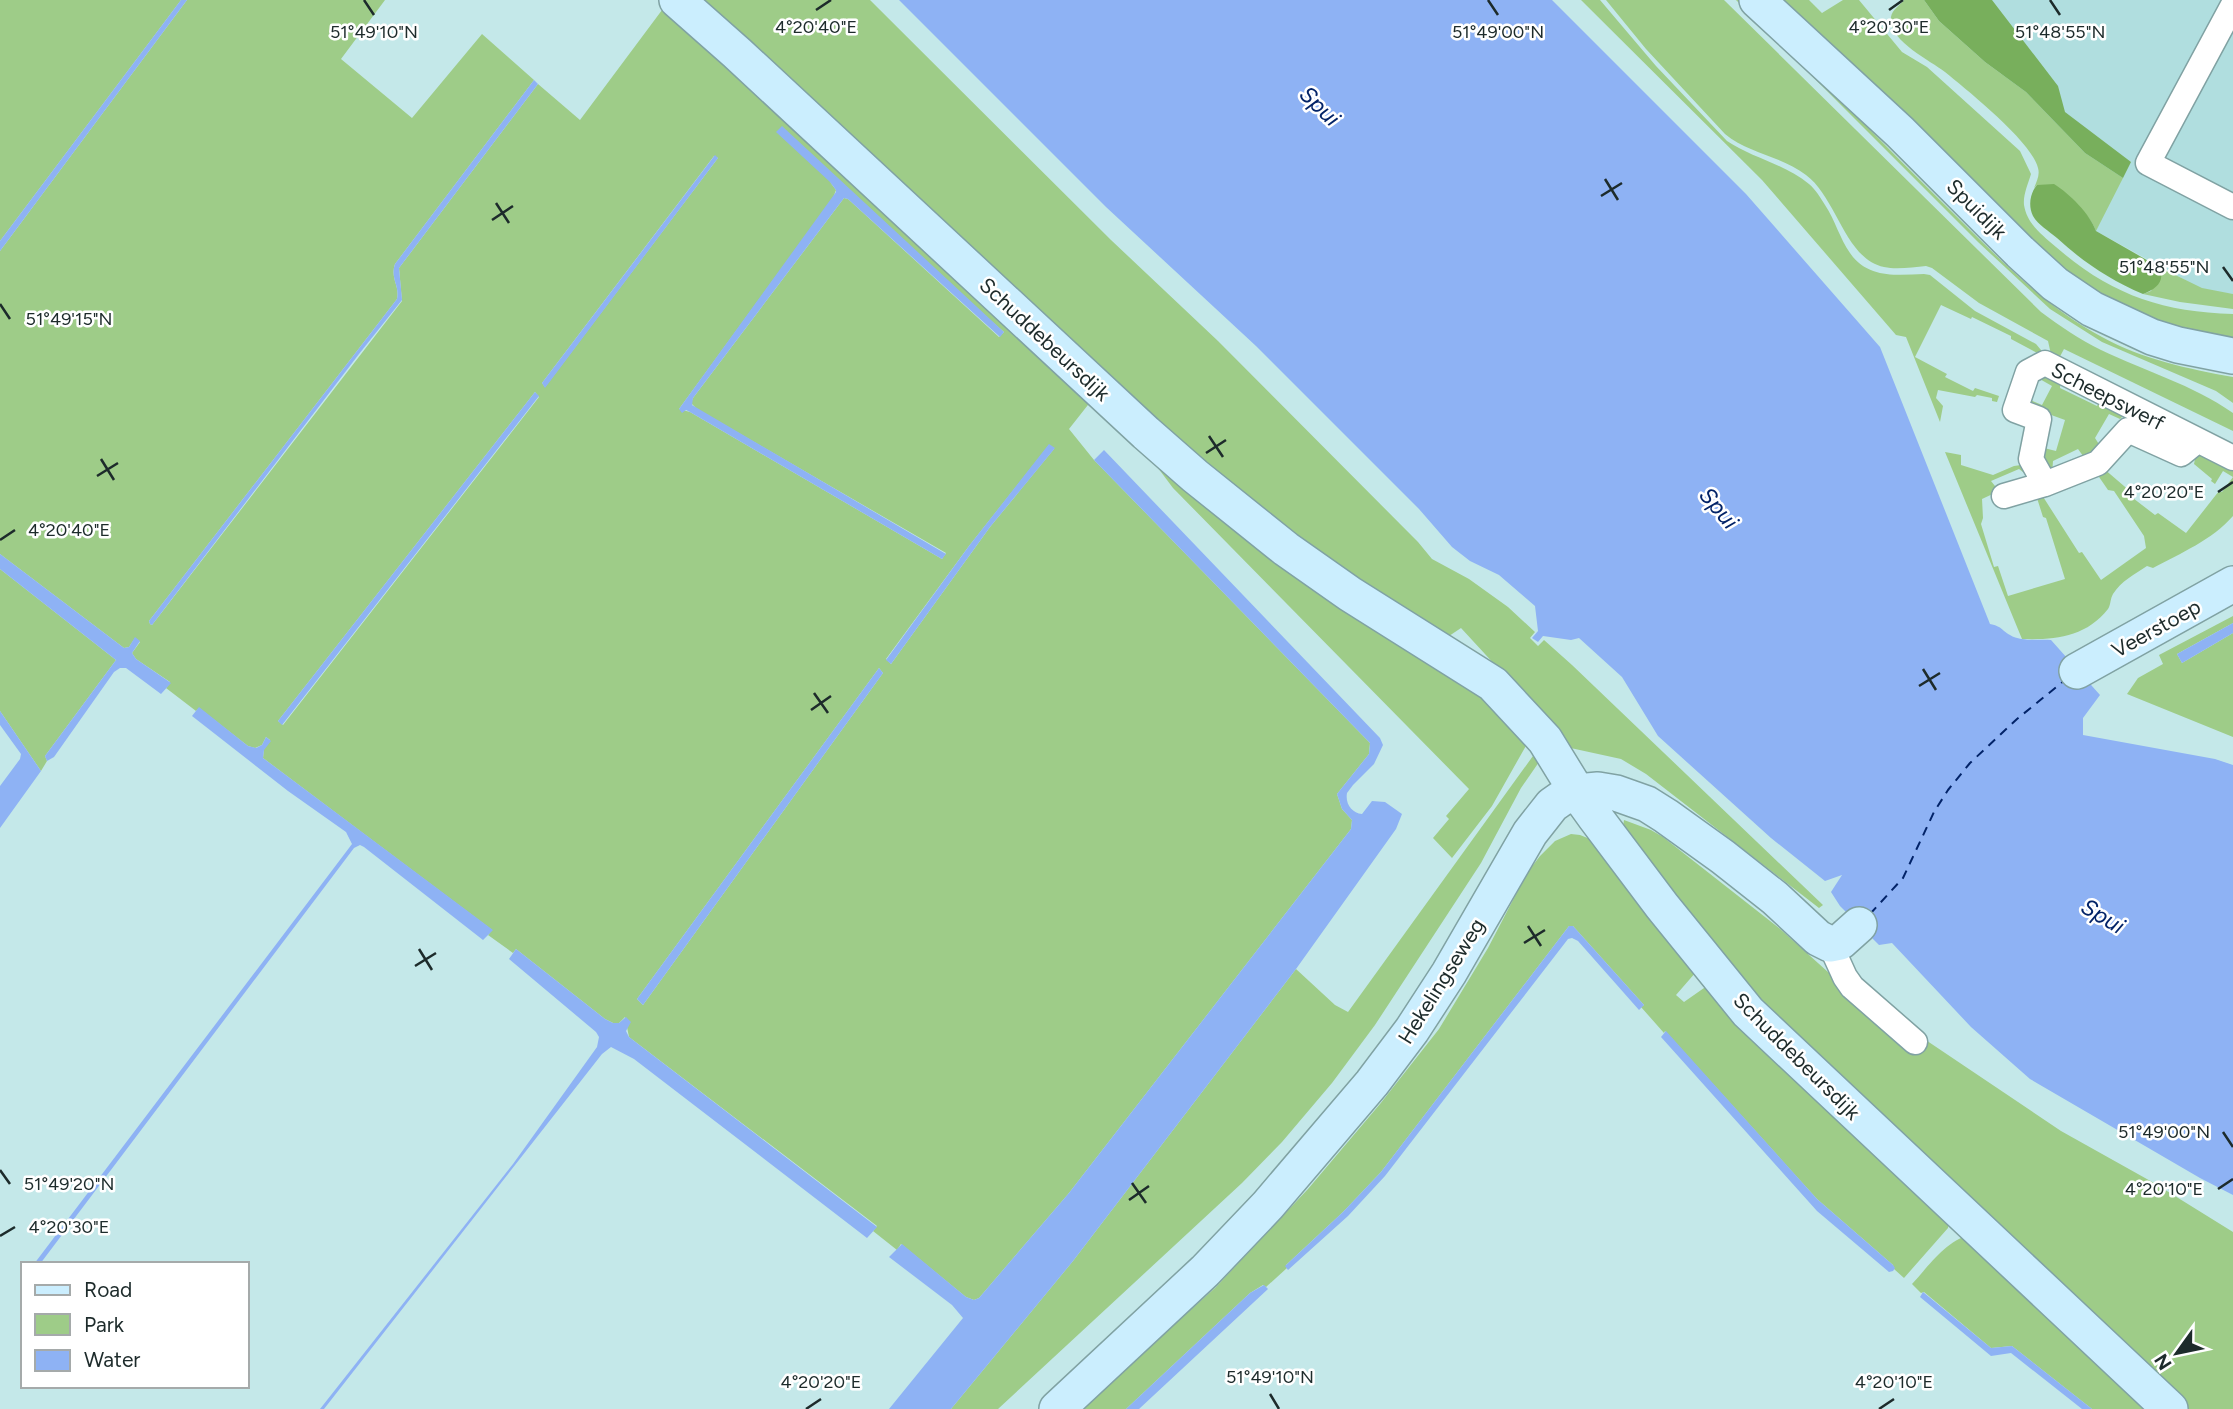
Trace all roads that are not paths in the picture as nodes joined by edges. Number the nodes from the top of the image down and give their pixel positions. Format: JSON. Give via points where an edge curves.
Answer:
{"nodes":[{"id":1,"x":677,"y":0,"type":"edge"},
{"id":2,"x":1757,"y":0,"type":"edge"},
{"id":3,"x":2233,"y":5,"type":"edge"},
{"id":4,"x":2233,"y":207,"type":"edge"},
{"id":5,"x":2233,"y":356,"type":"edge"},
{"id":6,"x":2197,"y":441,"type":"junction"},
{"id":7,"x":2233,"y":458,"type":"edge"},
{"id":8,"x":2045,"y":484,"type":"junction"},
{"id":9,"x":2004,"y":496,"type":"dead end"},
{"id":10,"x":2233,"y":584,"type":"edge"},
{"id":11,"x":2077,"y":671,"type":"dead end"},
{"id":12,"x":1577,"y":792,"type":"junction"},
{"id":13,"x":1859,"y":925,"type":"dead end"},
{"id":14,"x":1830,"y":944,"type":"junction"},
{"id":15,"x":1915,"y":1042,"type":"dead end"},
{"id":16,"x":1057,"y":1409,"type":"edge"},
{"id":17,"x":2170,"y":1409,"type":"edge"}],
"edges":[{"from":1,"to":12,"type":"street","name":"Schuddebeursdijk","via":[[1195,476],[1350,594],[1493,684],[1545,740]]},
{"from":2,"to":5,"type":"street","name":"Spuidijk","via":[[2055,284],[2092,309],[2152,337]]},
{"from":3,"to":4,"type":"street","via":[[2148,163]]},
{"from":6,"to":7,"type":"street","name":"Scheepswerf"},
{"from":6,"to":8,"type":"street","name":"Scheepswerf","via":[[2181,454],[2128,430],[2098,463]]},
{"from":6,"to":8,"type":"street","name":"Scheepswerf","via":[[2045,363],[2028,372],[2015,410],[2039,419],[2031,459]]},
{"from":8,"to":9,"type":"street","name":"Scheepswerf"},
{"from":10,"to":11,"type":"street","name":"Veerstoep"},
{"from":12,"to":14,"type":"street","via":[[1616,793],[1647,804]]},
{"from":12,"to":16,"type":"street","name":"Hekelingseweg","via":[[1552,805],[1539,819],[1449,973],[1372,1083],[1205,1271]]},
{"from":12,"to":17,"type":"street","name":"Schuddebeursdijk","via":[[1748,1012]]},
{"from":13,"to":14,"type":"street","via":[[1840,942]]},
{"from":14,"to":15,"type":"street","via":[[1853,987]]}]}
